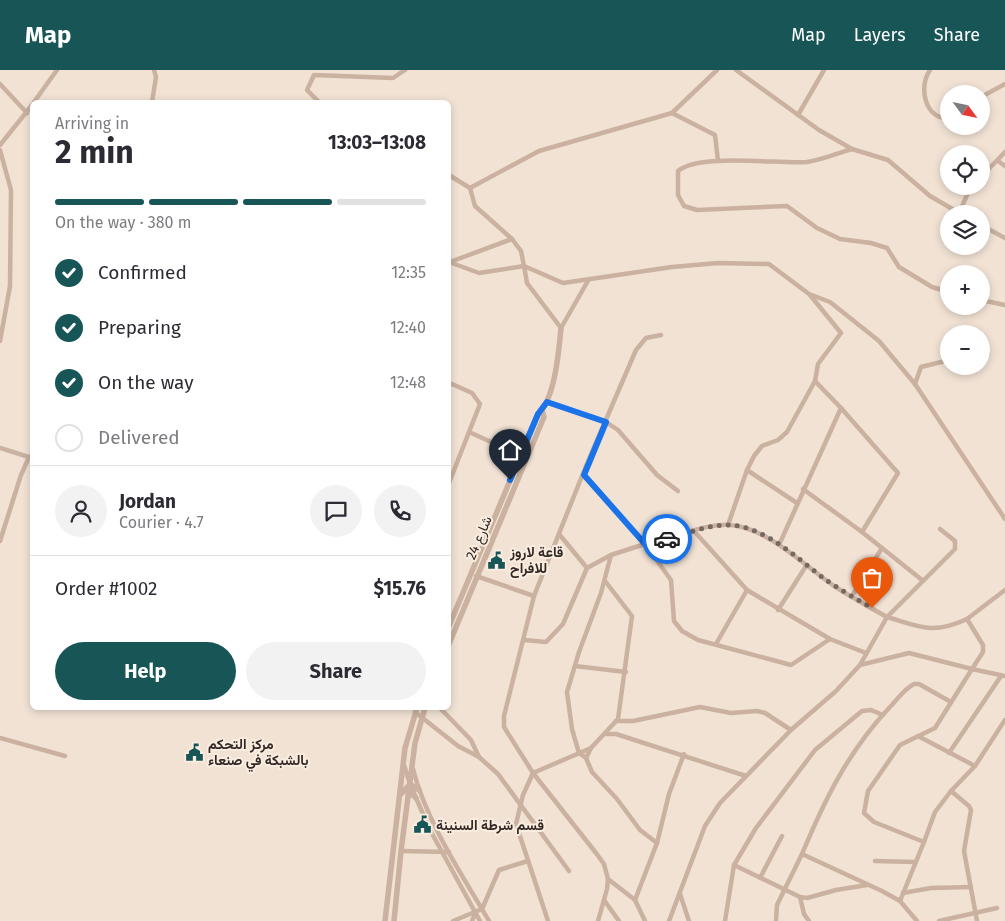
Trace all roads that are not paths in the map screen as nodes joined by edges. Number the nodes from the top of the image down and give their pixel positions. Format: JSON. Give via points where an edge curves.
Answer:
{"nodes":[{"id":1,"x":58,"y":70,"type":"edge"},
{"id":2,"x":154,"y":70,"type":"edge"},
{"id":3,"x":405,"y":70,"type":"edge"},
{"id":4,"x":717,"y":70,"type":"edge"},
{"id":5,"x":736,"y":70,"type":"edge"},
{"id":6,"x":824,"y":70,"type":"edge"},
{"id":7,"x":930,"y":70,"type":"edge"},
{"id":8,"x":0,"y":84,"type":"edge"},
{"id":9,"x":1005,"y":84,"type":"edge"},
{"id":10,"x":990,"y":92,"type":"edge"},
{"id":11,"x":36,"y":100,"type":"edge"},
{"id":12,"x":152,"y":100,"type":"edge"},
{"id":13,"x":317,"y":100,"type":"edge"},
{"id":14,"x":30,"y":108,"type":"edge"},
{"id":15,"x":27,"y":113,"type":"junction"},
{"id":16,"x":672,"y":113,"type":"junction"},
{"id":17,"x":798,"y":115,"type":"junction"},
{"id":18,"x":940,"y":118,"type":"edge"},
{"id":19,"x":0,"y":145,"type":"edge"},
{"id":20,"x":852,"y":149,"type":"junction"},
{"id":21,"x":0,"y":150,"type":"edge"},
{"id":22,"x":1005,"y":152,"type":"edge"},
{"id":23,"x":718,"y":161,"type":"junction"},
{"id":24,"x":998,"y":161,"type":"junction"},
{"id":25,"x":1005,"y":166,"type":"edge"},
{"id":26,"x":990,"y":169,"type":"edge"},
{"id":27,"x":451,"y":176,"type":"edge"},
{"id":28,"x":470,"y":188,"type":"junction"},
{"id":29,"x":946,"y":205,"type":"edge"},
{"id":30,"x":990,"y":230,"type":"edge"},
{"id":31,"x":1005,"y":238,"type":"edge"},
{"id":32,"x":512,"y":239,"type":"junction"},
{"id":33,"x":451,"y":261,"type":"edge"},
{"id":34,"x":451,"y":263,"type":"edge"},
{"id":35,"x":524,"y":266,"type":"junction"},
{"id":36,"x":589,"y":279,"type":"junction"},
{"id":37,"x":940,"y":289,"type":"edge"},
{"id":38,"x":809,"y":294,"type":"junction"},
{"id":39,"x":990,"y":302,"type":"edge"},
{"id":40,"x":1005,"y":305,"type":"edge"},
{"id":41,"x":561,"y":328,"type":"junction"},
{"id":42,"x":662,"y":334,"type":"dead end"},
{"id":43,"x":0,"y":340,"type":"edge"},
{"id":44,"x":940,"y":362,"type":"edge"},
{"id":45,"x":814,"y":381,"type":"junction"},
{"id":46,"x":451,"y":384,"type":"edge"},
{"id":47,"x":915,"y":384,"type":"junction"},
{"id":48,"x":547,"y":402,"type":"junction"},
{"id":49,"x":841,"y":408,"type":"junction"},
{"id":50,"x":542,"y":410,"type":"junction"},
{"id":51,"x":606,"y":422,"type":"junction"},
{"id":52,"x":469,"y":432,"type":"junction"},
{"id":53,"x":0,"y":448,"type":"edge"},
{"id":54,"x":520,"y":455,"type":"junction"},
{"id":55,"x":30,"y":458,"type":"edge"},
{"id":56,"x":30,"y":460,"type":"edge"},
{"id":57,"x":747,"y":470,"type":"junction"},
{"id":58,"x":584,"y":475,"type":"junction"},
{"id":59,"x":451,"y":478,"type":"edge"},
{"id":60,"x":804,"y":489,"type":"junction"},
{"id":61,"x":678,"y":491,"type":"dead end"},
{"id":62,"x":797,"y":503,"type":"junction"},
{"id":63,"x":1005,"y":519,"type":"edge"},
{"id":64,"x":728,"y":525,"type":"junction"},
{"id":65,"x":940,"y":529,"type":"dead end"},
{"id":66,"x":694,"y":531,"type":"junction"},
{"id":67,"x":862,"y":532,"type":"junction"},
{"id":68,"x":559,"y":534,"type":"junction"},
{"id":69,"x":0,"y":541,"type":"edge"},
{"id":70,"x":645,"y":544,"type":"junction"},
{"id":71,"x":778,"y":545,"type":"junction"},
{"id":72,"x":882,"y":548,"type":"junction"},
{"id":73,"x":611,"y":555,"type":"junction"},
{"id":74,"x":806,"y":566,"type":"junction"},
{"id":75,"x":587,"y":568,"type":"junction"},
{"id":76,"x":473,"y":575,"type":"junction"},
{"id":77,"x":922,"y":580,"type":"junction"},
{"id":78,"x":605,"y":581,"type":"junction"},
{"id":79,"x":747,"y":590,"type":"junction"},
{"id":80,"x":1005,"y":590,"type":"edge"},
{"id":81,"x":534,"y":596,"type":"junction"},
{"id":82,"x":852,"y":596,"type":"junction"},
{"id":83,"x":778,"y":610,"type":"junction"},
{"id":84,"x":887,"y":617,"type":"junction"},
{"id":85,"x":967,"y":620,"type":"junction"},
{"id":86,"x":451,"y":622,"type":"edge"},
{"id":87,"x":451,"y":638,"type":"edge"},
{"id":88,"x":830,"y":639,"type":"junction"},
{"id":89,"x":524,"y":640,"type":"junction"},
{"id":90,"x":716,"y":644,"type":"junction"},
{"id":91,"x":866,"y":653,"type":"junction"},
{"id":92,"x":860,"y":665,"type":"junction"},
{"id":93,"x":575,"y":666,"type":"junction"},
{"id":94,"x":972,"y":669,"type":"junction"},
{"id":95,"x":626,"y":672,"type":"junction"},
{"id":96,"x":1003,"y":676,"type":"edge"},
{"id":97,"x":951,"y":702,"type":"junction"},
{"id":98,"x":416,"y":710,"type":"edge"},
{"id":99,"x":424,"y":710,"type":"edge"},
{"id":100,"x":442,"y":710,"type":"edge"},
{"id":101,"x":883,"y":715,"type":"junction"},
{"id":102,"x":421,"y":717,"type":"junction"},
{"id":103,"x":1005,"y":720,"type":"edge"},
{"id":104,"x":616,"y":721,"type":"junction"},
{"id":105,"x":791,"y":730,"type":"junction"},
{"id":106,"x":606,"y":734,"type":"junction"},
{"id":107,"x":918,"y":736,"type":"junction"},
{"id":108,"x":0,"y":738,"type":"edge"},
{"id":109,"x":591,"y":748,"type":"junction"},
{"id":110,"x":949,"y":752,"type":"junction"},
{"id":111,"x":579,"y":753,"type":"junction"},
{"id":112,"x":684,"y":754,"type":"junction"},
{"id":113,"x":65,"y":756,"type":"dead end"},
{"id":114,"x":478,"y":757,"type":"junction"},
{"id":115,"x":586,"y":758,"type":"junction"},
{"id":116,"x":404,"y":760,"type":"junction"},
{"id":117,"x":975,"y":766,"type":"junction"},
{"id":118,"x":412,"y":768,"type":"junction"},
{"id":119,"x":533,"y":773,"type":"junction"},
{"id":120,"x":746,"y":776,"type":"junction"},
{"id":121,"x":410,"y":784,"type":"junction"},
{"id":122,"x":419,"y":790,"type":"junction"},
{"id":123,"x":951,"y":791,"type":"junction"},
{"id":124,"x":400,"y":794,"type":"junction"},
{"id":125,"x":408,"y":795,"type":"junction"},
{"id":126,"x":424,"y":800,"type":"junction"},
{"id":127,"x":417,"y":801,"type":"junction"},
{"id":128,"x":521,"y":803,"type":"junction"},
{"id":129,"x":782,"y":836,"type":"dead end"},
{"id":130,"x":924,"y":842,"type":"junction"},
{"id":131,"x":657,"y":843,"type":"junction"},
{"id":132,"x":400,"y":851,"type":"junction"},
{"id":133,"x":449,"y":852,"type":"junction"},
{"id":134,"x":442,"y":853,"type":"junction"},
{"id":135,"x":802,"y":854,"type":"junction"},
{"id":136,"x":528,"y":861,"type":"junction"},
{"id":137,"x":875,"y":861,"type":"dead end"},
{"id":138,"x":915,"y":862,"type":"junction"},
{"id":139,"x":734,"y":865,"type":"junction"},
{"id":140,"x":569,"y":871,"type":"dead end"},
{"id":141,"x":760,"y":878,"type":"junction"},
{"id":142,"x":608,"y":879,"type":"junction"},
{"id":143,"x":868,"y":885,"type":"junction"},
{"id":144,"x":970,"y":887,"type":"junction"},
{"id":145,"x":785,"y":891,"type":"junction"},
{"id":146,"x":903,"y":893,"type":"junction"},
{"id":147,"x":680,"y":894,"type":"junction"},
{"id":148,"x":800,"y":897,"type":"junction"},
{"id":149,"x":604,"y":900,"type":"junction"},
{"id":150,"x":635,"y":900,"type":"junction"},
{"id":151,"x":900,"y":901,"type":"junction"},
{"id":152,"x":997,"y":908,"type":"dead end"},
{"id":153,"x":482,"y":909,"type":"junction"},
{"id":154,"x":977,"y":912,"type":"junction"},
{"id":155,"x":475,"y":913,"type":"junction"},
{"id":156,"x":385,"y":921,"type":"edge"},
{"id":157,"x":394,"y":921,"type":"edge"},
{"id":158,"x":453,"y":921,"type":"edge"},
{"id":159,"x":472,"y":921,"type":"edge"},
{"id":160,"x":480,"y":921,"type":"edge"},
{"id":161,"x":489,"y":921,"type":"edge"},
{"id":162,"x":548,"y":921,"type":"edge"},
{"id":163,"x":598,"y":921,"type":"edge"},
{"id":164,"x":619,"y":921,"type":"edge"},
{"id":165,"x":645,"y":921,"type":"edge"},
{"id":166,"x":669,"y":921,"type":"edge"},
{"id":167,"x":689,"y":921,"type":"edge"},
{"id":168,"x":725,"y":921,"type":"edge"},
{"id":169,"x":776,"y":921,"type":"edge"},
{"id":170,"x":809,"y":921,"type":"edge"},
{"id":171,"x":917,"y":921,"type":"edge"},
{"id":172,"x":939,"y":921,"type":"edge"},
{"id":173,"x":977,"y":921,"type":"edge"}],
"edges":[{"from":1,"to":11,"type":"street"},
{"from":2,"to":12,"type":"street"},
{"from":3,"to":13,"type":"street","via":[[393,78],[314,75],[307,90]]},
{"from":4,"to":16,"type":"street"},
{"from":5,"to":17,"type":"street"},
{"from":6,"to":17,"type":"street"},
{"from":7,"to":18,"type":"street","via":[[926,75],[925,101],[931,113]]},
{"from":8,"to":15,"type":"street"},
{"from":9,"to":10,"type":"street"},
{"from":14,"to":15,"type":"street"},
{"from":15,"to":19,"type":"street"},
{"from":16,"to":23,"type":"street","via":[[715,135]]},
{"from":16,"to":28,"type":"street","via":[[539,151]]},
{"from":17,"to":20,"type":"street"},
{"from":20,"to":23,"type":"street","via":[[809,162]]},
{"from":20,"to":29,"type":"street","via":[[888,160],[930,196]]},
{"from":21,"to":43,"type":"street","via":[[11,190],[10,286]]},
{"from":22,"to":24,"type":"street"},
{"from":23,"to":37,"type":"street","via":[[685,165],[678,171],[678,195],[684,206],[698,210],[787,206],[817,228],[840,239],[887,248],[899,267]]},
{"from":24,"to":25,"type":"street"},
{"from":24,"to":26,"type":"street"},
{"from":27,"to":28,"type":"street"},
{"from":28,"to":32,"type":"street","via":[[475,206]]},
{"from":30,"to":31,"type":"street"},
{"from":32,"to":33,"type":"street"},
{"from":32,"to":35,"type":"street","via":[[521,251]]},
{"from":34,"to":35,"type":"street","via":[[479,273]]},
{"from":35,"to":36,"type":"street","via":[[563,283]]},
{"from":35,"to":41,"type":"street","via":[[527,284]]},
{"from":36,"to":38,"type":"street","via":[[718,263],[770,264]]},
{"from":36,"to":41,"type":"street"},
{"from":38,"to":45,"type":"street","via":[[841,333],[818,364]]},
{"from":38,"to":47,"type":"street","via":[[830,302],[879,341]]},
{"from":39,"to":40,"type":"street"},
{"from":41,"to":48,"type":"street","via":[[560,349]]},
{"from":42,"to":51,"type":"street","via":[[646,338],[636,350]]},
{"from":44,"to":47,"type":"street","via":[[921,367]]},
{"from":45,"to":49,"type":"street"},
{"from":45,"to":57,"type":"street","via":[[787,432],[778,440],[762,446]]},
{"from":46,"to":52,"type":"street","via":[[472,393],[480,404]]},
{"from":47,"to":63,"type":"street"},
{"from":48,"to":50,"type":"street"},
{"from":48,"to":51,"type":"street"},
{"from":49,"to":60,"type":"street"},
{"from":49,"to":67,"type":"street","via":[[898,474]]},
{"from":50,"to":54,"type":"street","name":"شارع 24"},
{"from":50,"to":76,"type":"street","name":"شارع 24","via":[[544,417]]},
{"from":51,"to":58,"type":"street"},
{"from":51,"to":61,"type":"street","via":[[618,430],[651,470]]},
{"from":52,"to":54,"type":"street"},
{"from":52,"to":59,"type":"street"},
{"from":53,"to":55,"type":"street"},
{"from":54,"to":76,"type":"street","name":"شارع 24"},
{"from":56,"to":69,"type":"street","via":[[21,475]]},
{"from":57,"to":62,"type":"street"},
{"from":57,"to":64,"type":"street"},
{"from":58,"to":68,"type":"street"},
{"from":58,"to":70,"type":"street"},
{"from":60,"to":62,"type":"street"},
{"from":60,"to":67,"type":"street"},
{"from":62,"to":71,"type":"street"},
{"from":64,"to":66,"type":"street"},
{"from":64,"to":71,"type":"street","via":[[751,530]]},
{"from":65,"to":77,"type":"street","via":[[954,541],[955,550]]},
{"from":66,"to":70,"type":"street"},
{"from":66,"to":79,"type":"street"},
{"from":67,"to":72,"type":"street"},
{"from":68,"to":75,"type":"street"},
{"from":68,"to":81,"type":"street"},
{"from":70,"to":73,"type":"street"},
{"from":70,"to":90,"type":"street","via":[[672,580],[674,621],[690,636]]},
{"from":71,"to":74,"type":"street"},
{"from":72,"to":77,"type":"street"},
{"from":72,"to":82,"type":"street"},
{"from":73,"to":75,"type":"street"},
{"from":73,"to":78,"type":"street"},
{"from":74,"to":82,"type":"street"},
{"from":74,"to":83,"type":"street"},
{"from":75,"to":89,"type":"street","via":[[563,624],[546,642]]},
{"from":76,"to":81,"type":"street"},
{"from":76,"to":86,"type":"street","name":"شارع 24"},
{"from":76,"to":87,"type":"street","name":"شارع 24"},
{"from":77,"to":84,"type":"street"},
{"from":78,"to":93,"type":"street"},
{"from":78,"to":95,"type":"street","via":[[632,616]]},
{"from":79,"to":83,"type":"street"},
{"from":79,"to":90,"type":"street"},
{"from":80,"to":85,"type":"street"},
{"from":81,"to":89,"type":"street"},
{"from":82,"to":84,"type":"street"},
{"from":83,"to":88,"type":"street"},
{"from":84,"to":85,"type":"street","via":[[931,629],[949,628]]},
{"from":84,"to":91,"type":"street"},
{"from":85,"to":94,"type":"street","via":[[984,648]]},
{"from":88,"to":90,"type":"street","via":[[791,665]]},
{"from":88,"to":91,"type":"street"},
{"from":89,"to":119,"type":"street","via":[[504,716],[504,728]]},
{"from":91,"to":92,"type":"street"},
{"from":92,"to":94,"type":"street","via":[[909,653]]},
{"from":92,"to":105,"type":"street"},
{"from":93,"to":95,"type":"street"},
{"from":93,"to":111,"type":"street","via":[[567,692]]},
{"from":94,"to":96,"type":"street"},
{"from":94,"to":97,"type":"street"},
{"from":95,"to":104,"type":"street"},
{"from":96,"to":110,"type":"street"},
{"from":97,"to":101,"type":"street","via":[[914,684]]},
{"from":97,"to":107,"type":"street","via":[[935,728]]},
{"from":98,"to":102,"type":"street"},
{"from":98,"to":116,"type":"street"},
{"from":99,"to":102,"type":"street"},
{"from":100,"to":114,"type":"street","via":[[471,740]]},
{"from":101,"to":135,"type":"street","via":[[843,767]]},
{"from":101,"to":139,"type":"street","via":[[862,710],[815,750],[756,828]]},
{"from":102,"to":114,"type":"street"},
{"from":102,"to":118,"type":"street"},
{"from":103,"to":117,"type":"street"},
{"from":104,"to":105,"type":"street","via":[[633,721],[700,707],[731,713],[765,713]]},
{"from":104,"to":106,"type":"street"},
{"from":105,"to":120,"type":"street"},
{"from":106,"to":109,"type":"street"},
{"from":106,"to":112,"type":"street"},
{"from":107,"to":110,"type":"street"},
{"from":107,"to":130,"type":"street","via":[[900,745],[868,791],[864,813],[874,822]]},
{"from":108,"to":113,"type":"street"},
{"from":109,"to":111,"type":"street"},
{"from":109,"to":115,"type":"street"},
{"from":110,"to":117,"type":"street"},
{"from":111,"to":115,"type":"street"},
{"from":111,"to":119,"type":"street"},
{"from":112,"to":120,"type":"street"},
{"from":112,"to":131,"type":"street"},
{"from":114,"to":128,"type":"street","via":[[498,774]]},
{"from":115,"to":131,"type":"street","via":[[592,772],[640,830]]},
{"from":116,"to":121,"type":"street"},
{"from":116,"to":124,"type":"street"},
{"from":117,"to":123,"type":"street"},
{"from":118,"to":121,"type":"street"},
{"from":118,"to":122,"type":"street"},
{"from":119,"to":128,"type":"street"},
{"from":119,"to":142,"type":"street","via":[[604,864]]},
{"from":120,"to":147,"type":"street","via":[[720,803],[704,826]]},
{"from":121,"to":122,"type":"street"},
{"from":121,"to":124,"type":"street"},
{"from":121,"to":125,"type":"street"},
{"from":121,"to":127,"type":"street"},
{"from":122,"to":126,"type":"street"},
{"from":123,"to":130,"type":"street","via":[[935,812]]},
{"from":123,"to":144,"type":"street","via":[[971,810],[964,851]]},
{"from":124,"to":156,"type":"street"},
{"from":125,"to":127,"type":"street","via":[[413,795]]},
{"from":125,"to":132,"type":"street"},
{"from":126,"to":127,"type":"street"},
{"from":126,"to":133,"type":"street"},
{"from":127,"to":134,"type":"street"},
{"from":128,"to":136,"type":"street","via":[[516,824]]},
{"from":128,"to":140,"type":"street"},
{"from":129,"to":141,"type":"street"},
{"from":130,"to":138,"type":"street"},
{"from":131,"to":150,"type":"street"},
{"from":132,"to":134,"type":"street"},
{"from":132,"to":157,"type":"street"},
{"from":133,"to":134,"type":"street"},
{"from":133,"to":153,"type":"street"},
{"from":134,"to":155,"type":"street"},
{"from":135,"to":143,"type":"street"},
{"from":135,"to":145,"type":"street"},
{"from":136,"to":153,"type":"street","via":[[498,870]]},
{"from":136,"to":162,"type":"street"},
{"from":137,"to":138,"type":"street"},
{"from":138,"to":146,"type":"street"},
{"from":139,"to":141,"type":"street"},
{"from":139,"to":168,"type":"street"},
{"from":141,"to":145,"type":"street"},
{"from":142,"to":149,"type":"street"},
{"from":142,"to":150,"type":"street"},
{"from":143,"to":148,"type":"street"},
{"from":143,"to":151,"type":"street"},
{"from":144,"to":146,"type":"street"},
{"from":144,"to":154,"type":"street"},
{"from":145,"to":148,"type":"street"},
{"from":145,"to":169,"type":"street","via":[[778,905]]},
{"from":146,"to":151,"type":"street"},
{"from":147,"to":166,"type":"street"},
{"from":147,"to":167,"type":"street"},
{"from":148,"to":170,"type":"street"},
{"from":149,"to":163,"type":"street"},
{"from":149,"to":164,"type":"street"},
{"from":150,"to":165,"type":"street"},
{"from":151,"to":171,"type":"street"},
{"from":152,"to":154,"type":"street"},
{"from":153,"to":155,"type":"street"},
{"from":153,"to":161,"type":"street"},
{"from":154,"to":172,"type":"street"},
{"from":154,"to":173,"type":"street"},
{"from":155,"to":158,"type":"street"},
{"from":155,"to":159,"type":"street"},
{"from":155,"to":160,"type":"street"}]}
